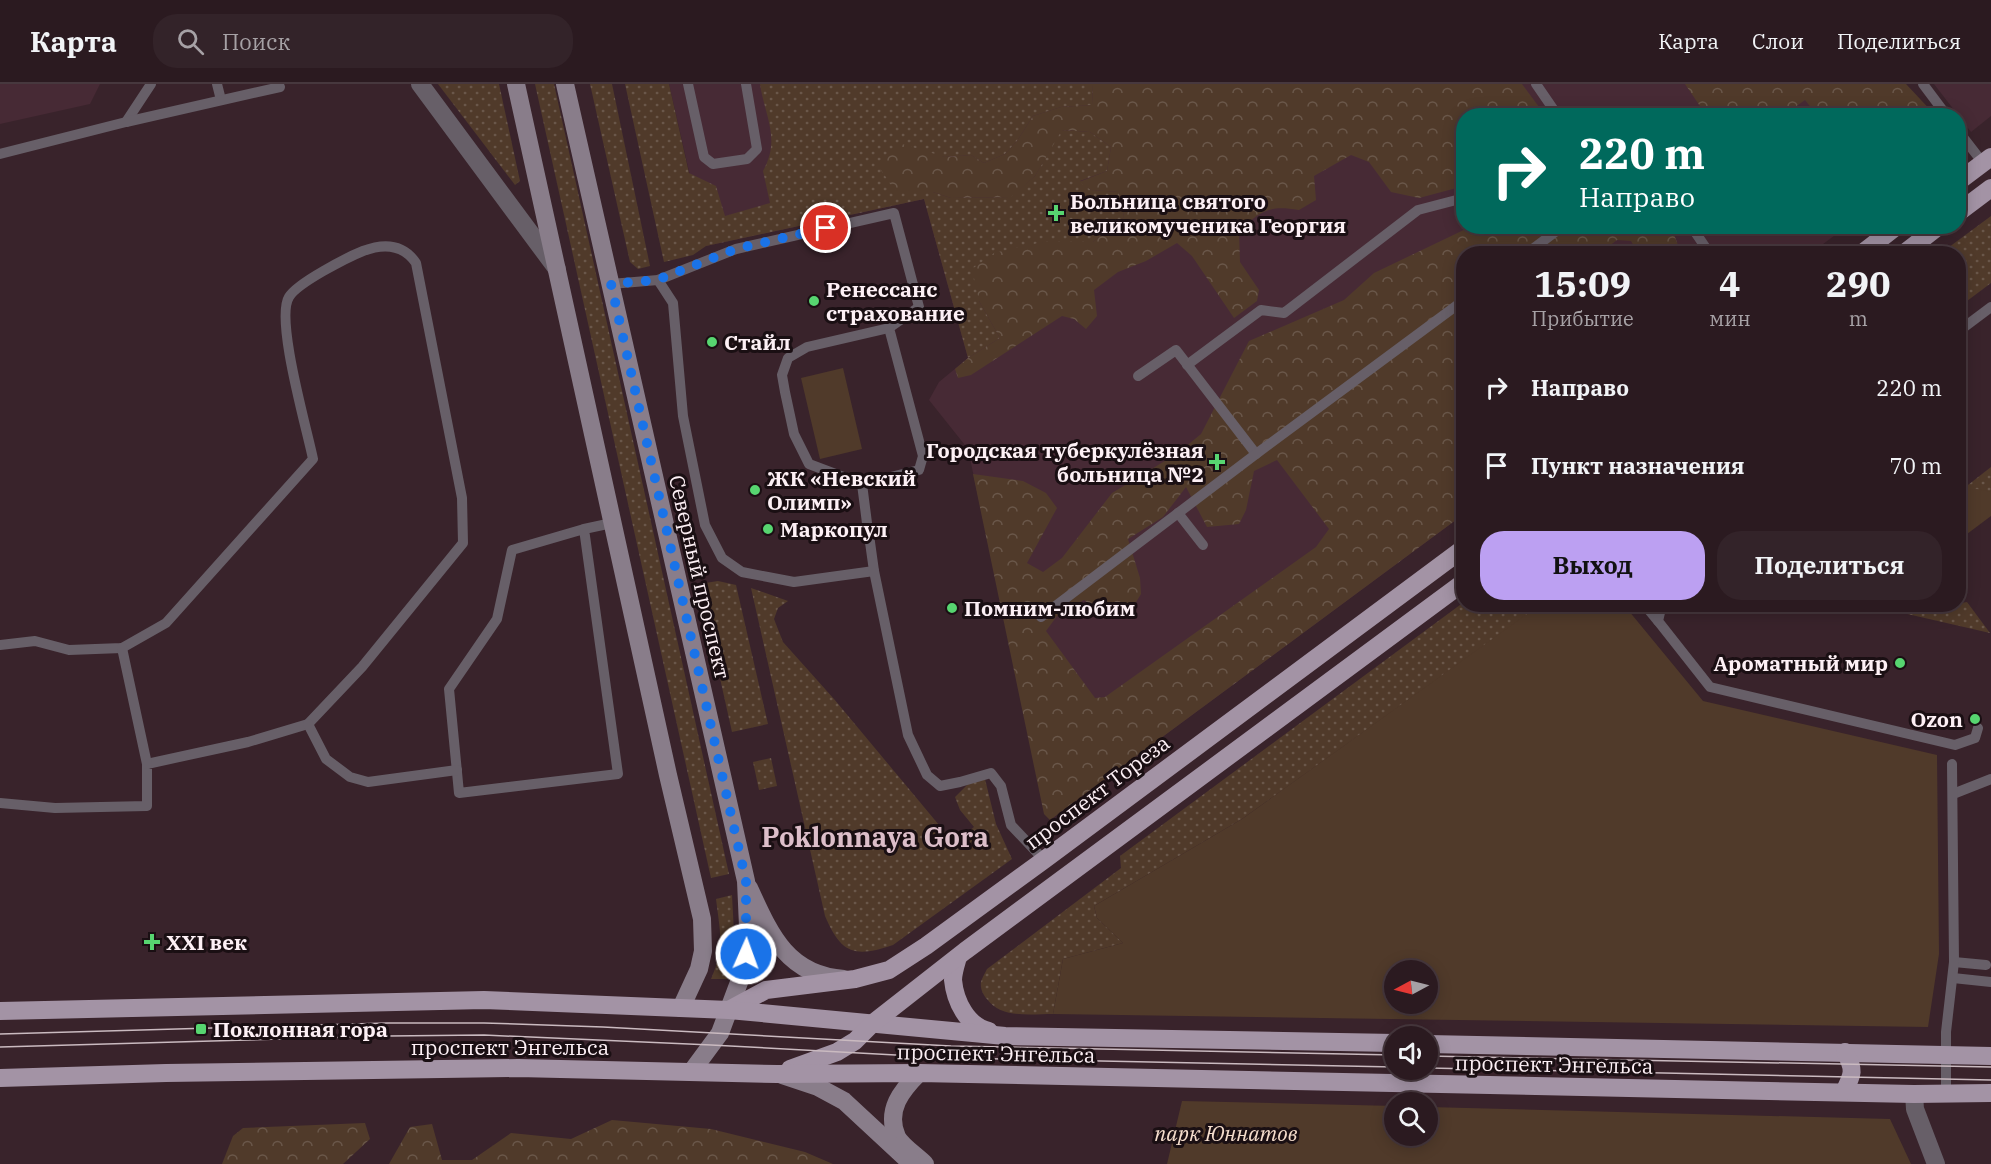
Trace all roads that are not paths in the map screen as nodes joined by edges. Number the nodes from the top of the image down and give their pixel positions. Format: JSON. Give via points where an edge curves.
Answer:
{"nodes":[{"id":1,"x":151,"y":84,"type":"edge"},
{"id":2,"x":218,"y":84,"type":"edge"},
{"id":3,"x":420,"y":84,"type":"edge"},
{"id":4,"x":516,"y":84,"type":"edge"},
{"id":5,"x":565,"y":84,"type":"edge"},
{"id":6,"x":687,"y":84,"type":"edge"},
{"id":7,"x":746,"y":84,"type":"edge"},
{"id":8,"x":1536,"y":84,"type":"edge"},
{"id":9,"x":1923,"y":84,"type":"edge"},
{"id":10,"x":280,"y":87,"type":"dead end"},
{"id":11,"x":221,"y":100,"type":"junction"},
{"id":12,"x":1552,"y":108,"type":"edge"},
{"id":13,"x":1941,"y":108,"type":"edge"},
{"id":14,"x":126,"y":122,"type":"junction"},
{"id":15,"x":1966,"y":139,"type":"edge"},
{"id":16,"x":0,"y":154,"type":"edge"},
{"id":17,"x":1987,"y":160,"type":"edge"},
{"id":18,"x":1966,"y":176,"type":"edge"},
{"id":19,"x":1991,"y":188,"type":"edge"},
{"id":20,"x":1456,"y":200,"type":"edge"},
{"id":21,"x":1966,"y":207,"type":"edge"},
{"id":22,"x":1552,"y":234,"type":"edge"},
{"id":23,"x":1887,"y":234,"type":"edge"},
{"id":24,"x":1929,"y":234,"type":"edge"},
{"id":25,"x":1537,"y":246,"type":"edge"},
{"id":26,"x":1871,"y":246,"type":"edge"},
{"id":27,"x":1913,"y":246,"type":"edge"},
{"id":28,"x":557,"y":269,"type":"junction"},
{"id":29,"x":657,"y":280,"type":"junction"},
{"id":30,"x":611,"y":284,"type":"junction"},
{"id":31,"x":1456,"y":306,"type":"edge"},
{"id":32,"x":1991,"y":308,"type":"edge"},
{"id":33,"x":1966,"y":326,"type":"edge"},
{"id":34,"x":889,"y":328,"type":"junction"},
{"id":35,"x":1187,"y":365,"type":"junction"},
{"id":36,"x":1138,"y":376,"type":"dead end"},
{"id":37,"x":1256,"y":454,"type":"junction"},
{"id":38,"x":862,"y":484,"type":"junction"},
{"id":39,"x":1178,"y":513,"type":"junction"},
{"id":40,"x":612,"y":523,"type":"junction"},
{"id":41,"x":867,"y":523,"type":"dead end"},
{"id":42,"x":584,"y":529,"type":"junction"},
{"id":43,"x":869,"y":535,"type":"dead end"},
{"id":44,"x":1203,"y":545,"type":"dead end"},
{"id":45,"x":1456,"y":554,"type":"edge"},
{"id":46,"x":874,"y":571,"type":"junction"},
{"id":47,"x":1456,"y":588,"type":"edge"},
{"id":48,"x":1651,"y":612,"type":"edge"},
{"id":49,"x":1660,"y":612,"type":"edge"},
{"id":50,"x":1041,"y":617,"type":"dead end"},
{"id":51,"x":1658,"y":621,"type":"junction"},
{"id":52,"x":0,"y":645,"type":"edge"},
{"id":53,"x":122,"y":648,"type":"junction"},
{"id":54,"x":308,"y":723,"type":"junction"},
{"id":55,"x":1977,"y":728,"type":"dead end"},
{"id":56,"x":147,"y":764,"type":"junction"},
{"id":57,"x":1952,"y":764,"type":"dead end"},
{"id":58,"x":457,"y":770,"type":"junction"},
{"id":59,"x":1991,"y":779,"type":"edge"},
{"id":60,"x":1953,"y":794,"type":"junction"},
{"id":61,"x":0,"y":803,"type":"edge"},
{"id":62,"x":1044,"y":860,"type":"junction"},
{"id":63,"x":746,"y":881,"type":"junction"},
{"id":64,"x":958,"y":957,"type":"junction"},
{"id":65,"x":1954,"y":962,"type":"junction"},
{"id":66,"x":1986,"y":965,"type":"dead end"},
{"id":67,"x":1953,"y":978,"type":"junction"},
{"id":68,"x":855,"y":979,"type":"junction"},
{"id":69,"x":1991,"y":982,"type":"edge"},
{"id":70,"x":681,"y":1008,"type":"junction"},
{"id":71,"x":729,"y":1010,"type":"junction"},
{"id":72,"x":0,"y":1011,"type":"edge"},
{"id":73,"x":873,"y":1023,"type":"junction"},
{"id":74,"x":1005,"y":1036,"type":"junction"},
{"id":75,"x":1384,"y":1043,"type":"edge"},
{"id":76,"x":1438,"y":1044,"type":"edge"},
{"id":77,"x":1845,"y":1052,"type":"junction"},
{"id":78,"x":1945,"y":1054,"type":"junction"},
{"id":79,"x":1991,"y":1056,"type":"edge"},
{"id":80,"x":692,"y":1071,"type":"junction"},
{"id":81,"x":919,"y":1073,"type":"junction"},
{"id":82,"x":777,"y":1074,"type":"junction"},
{"id":83,"x":0,"y":1078,"type":"edge"},
{"id":84,"x":1844,"y":1092,"type":"junction"},
{"id":85,"x":1946,"y":1093,"type":"junction"},
{"id":86,"x":1991,"y":1093,"type":"edge"},
{"id":87,"x":1914,"y":1094,"type":"junction"},
{"id":88,"x":912,"y":1164,"type":"edge"},
{"id":89,"x":925,"y":1164,"type":"edge"},
{"id":90,"x":1936,"y":1164,"type":"edge"}],
"edges":[{"from":1,"to":14,"type":"lane"},
{"from":2,"to":11,"type":"lane"},
{"from":3,"to":28,"type":"street"},
{"from":4,"to":28,"type":"main road"},
{"from":5,"to":30,"type":"main road","name":"Северный проспект"},
{"from":6,"to":7,"type":"lane","via":[[704,157],[712,164],[747,159],[757,149]]},
{"from":8,"to":12,"type":"lane"},
{"from":9,"to":13,"type":"lane"},
{"from":10,"to":11,"type":"lane"},
{"from":11,"to":14,"type":"lane"},
{"from":14,"to":16,"type":"lane"},
{"from":15,"to":17,"type":"lane"},
{"from":17,"to":18,"type":"main road"},
{"from":19,"to":21,"type":"main road"},
{"from":20,"to":35,"type":"lane","via":[[1418,210],[1284,313],[1261,310]]},
{"from":22,"to":25,"type":"lane"},
{"from":23,"to":26,"type":"main road"},
{"from":24,"to":27,"type":"main road"},
{"from":28,"to":40,"type":"main road"},
{"from":29,"to":30,"type":"lane"},
{"from":29,"to":34,"type":"lane","via":[[736,249],[894,213],[919,308]]},
{"from":29,"to":46,"type":"lane","via":[[673,303],[685,426],[705,525],[722,558],[742,572],[794,582]]},
{"from":30,"to":63,"type":"main road","name":"Северный проспект"},
{"from":31,"to":37,"type":"lane"},
{"from":32,"to":33,"type":"lane"},
{"from":34,"to":38,"type":"lane","via":[[923,456],[919,470]]},
{"from":34,"to":38,"type":"lane","via":[[807,347],[788,358],[782,375],[794,434],[809,464]]},
{"from":35,"to":36,"type":"lane","via":[[1176,350]]},
{"from":35,"to":37,"type":"lane"},
{"from":37,"to":39,"type":"lane"},
{"from":38,"to":41,"type":"lane"},
{"from":39,"to":44,"type":"lane"},
{"from":39,"to":50,"type":"lane"},
{"from":40,"to":42,"type":"lane"},
{"from":40,"to":70,"type":"main road","via":[[702,920],[699,969]]},
{"from":42,"to":58,"type":"lane","via":[[512,550],[497,619],[448,689]]},
{"from":42,"to":58,"type":"lane","via":[[618,774],[459,793]]},
{"from":43,"to":46,"type":"lane"},
{"from":45,"to":62,"type":"main road","name":"проспект Тореза"},
{"from":46,"to":62,"type":"lane","via":[[908,735],[927,775],[940,786],[991,773],[1001,786],[1011,825]]},
{"from":47,"to":64,"type":"main road"},
{"from":48,"to":51,"type":"lane"},
{"from":49,"to":51,"type":"lane"},
{"from":51,"to":55,"type":"lane","via":[[1710,687],[1955,745],[1975,738]]},
{"from":52,"to":53,"type":"lane","via":[[35,641],[69,650]]},
{"from":53,"to":54,"type":"lane","via":[[166,623],[313,459],[286,336],[289,297],[364,250],[384,245],[401,248],[416,263],[462,498],[463,543],[362,666]]},
{"from":53,"to":56,"type":"lane"},
{"from":54,"to":56,"type":"lane","via":[[248,742]]},
{"from":54,"to":58,"type":"lane","via":[[326,759],[350,777],[368,782]]},
{"from":56,"to":61,"type":"lane","via":[[147,806],[55,808]]},
{"from":57,"to":60,"type":"lane"},
{"from":59,"to":60,"type":"lane"},
{"from":60,"to":65,"type":"lane"},
{"from":62,"to":68,"type":"main road","name":"проспект Тореза","via":[[889,970]]},
{"from":63,"to":68,"type":"main road","via":[[769,931],[784,952],[804,968],[829,978]]},
{"from":63,"to":71,"type":"main road","name":"Северный проспект","via":[[746,954]]},
{"from":64,"to":73,"type":"main road"},
{"from":64,"to":74,"type":"main road","via":[[953,978],[956,999],[967,1017],[984,1030]]},
{"from":65,"to":66,"type":"lane"},
{"from":65,"to":67,"type":"lane"},
{"from":67,"to":69,"type":"lane"},
{"from":67,"to":78,"type":"lane"},
{"from":68,"to":71,"type":"main road","name":"проспект Тореза","via":[[766,990]]},
{"from":70,"to":71,"type":"main road","name":"проспект Энгельса"},
{"from":70,"to":72,"type":"main road","name":"проспект Энгельса","via":[[484,1000]]},
{"from":71,"to":73,"type":"main road","name":"проспект Энгельса"},
{"from":71,"to":80,"type":"main road","name":"Северный проспект","via":[[720,1033]]},
{"from":73,"to":74,"type":"main road","name":"проспект Энгельса"},
{"from":73,"to":82,"type":"main road","via":[[837,1052]]},
{"from":74,"to":75,"type":"main road","name":"проспект Энгельса"},
{"from":76,"to":77,"type":"main road","name":"проспект Энгельса"},
{"from":77,"to":78,"type":"main road","name":"проспект Энгельса"},
{"from":77,"to":84,"type":"main road","via":[[1852,1065],[1852,1077]]},
{"from":78,"to":79,"type":"main road","name":"проспект Энгельса"},
{"from":78,"to":85,"type":"lane"},
{"from":80,"to":82,"type":"main road","name":"проспект Энгельса"},
{"from":80,"to":83,"type":"main road","name":"проспект Энгельса","via":[[518,1068]]},
{"from":81,"to":82,"type":"main road","name":"проспект Энгельса"},
{"from":81,"to":84,"type":"main road","name":"проспект Энгельса"},
{"from":81,"to":89,"type":"main road","via":[[900,1092],[894,1124],[898,1138]]},
{"from":82,"to":88,"type":"main road","via":[[818,1087],[844,1101]]},
{"from":84,"to":87,"type":"main road","name":"проспект Энгельса"},
{"from":85,"to":86,"type":"main road","name":"проспект Энгельса"},
{"from":85,"to":87,"type":"main road","name":"проспект Энгельса"},
{"from":87,"to":90,"type":"street","via":[[1915,1109]]}]}
